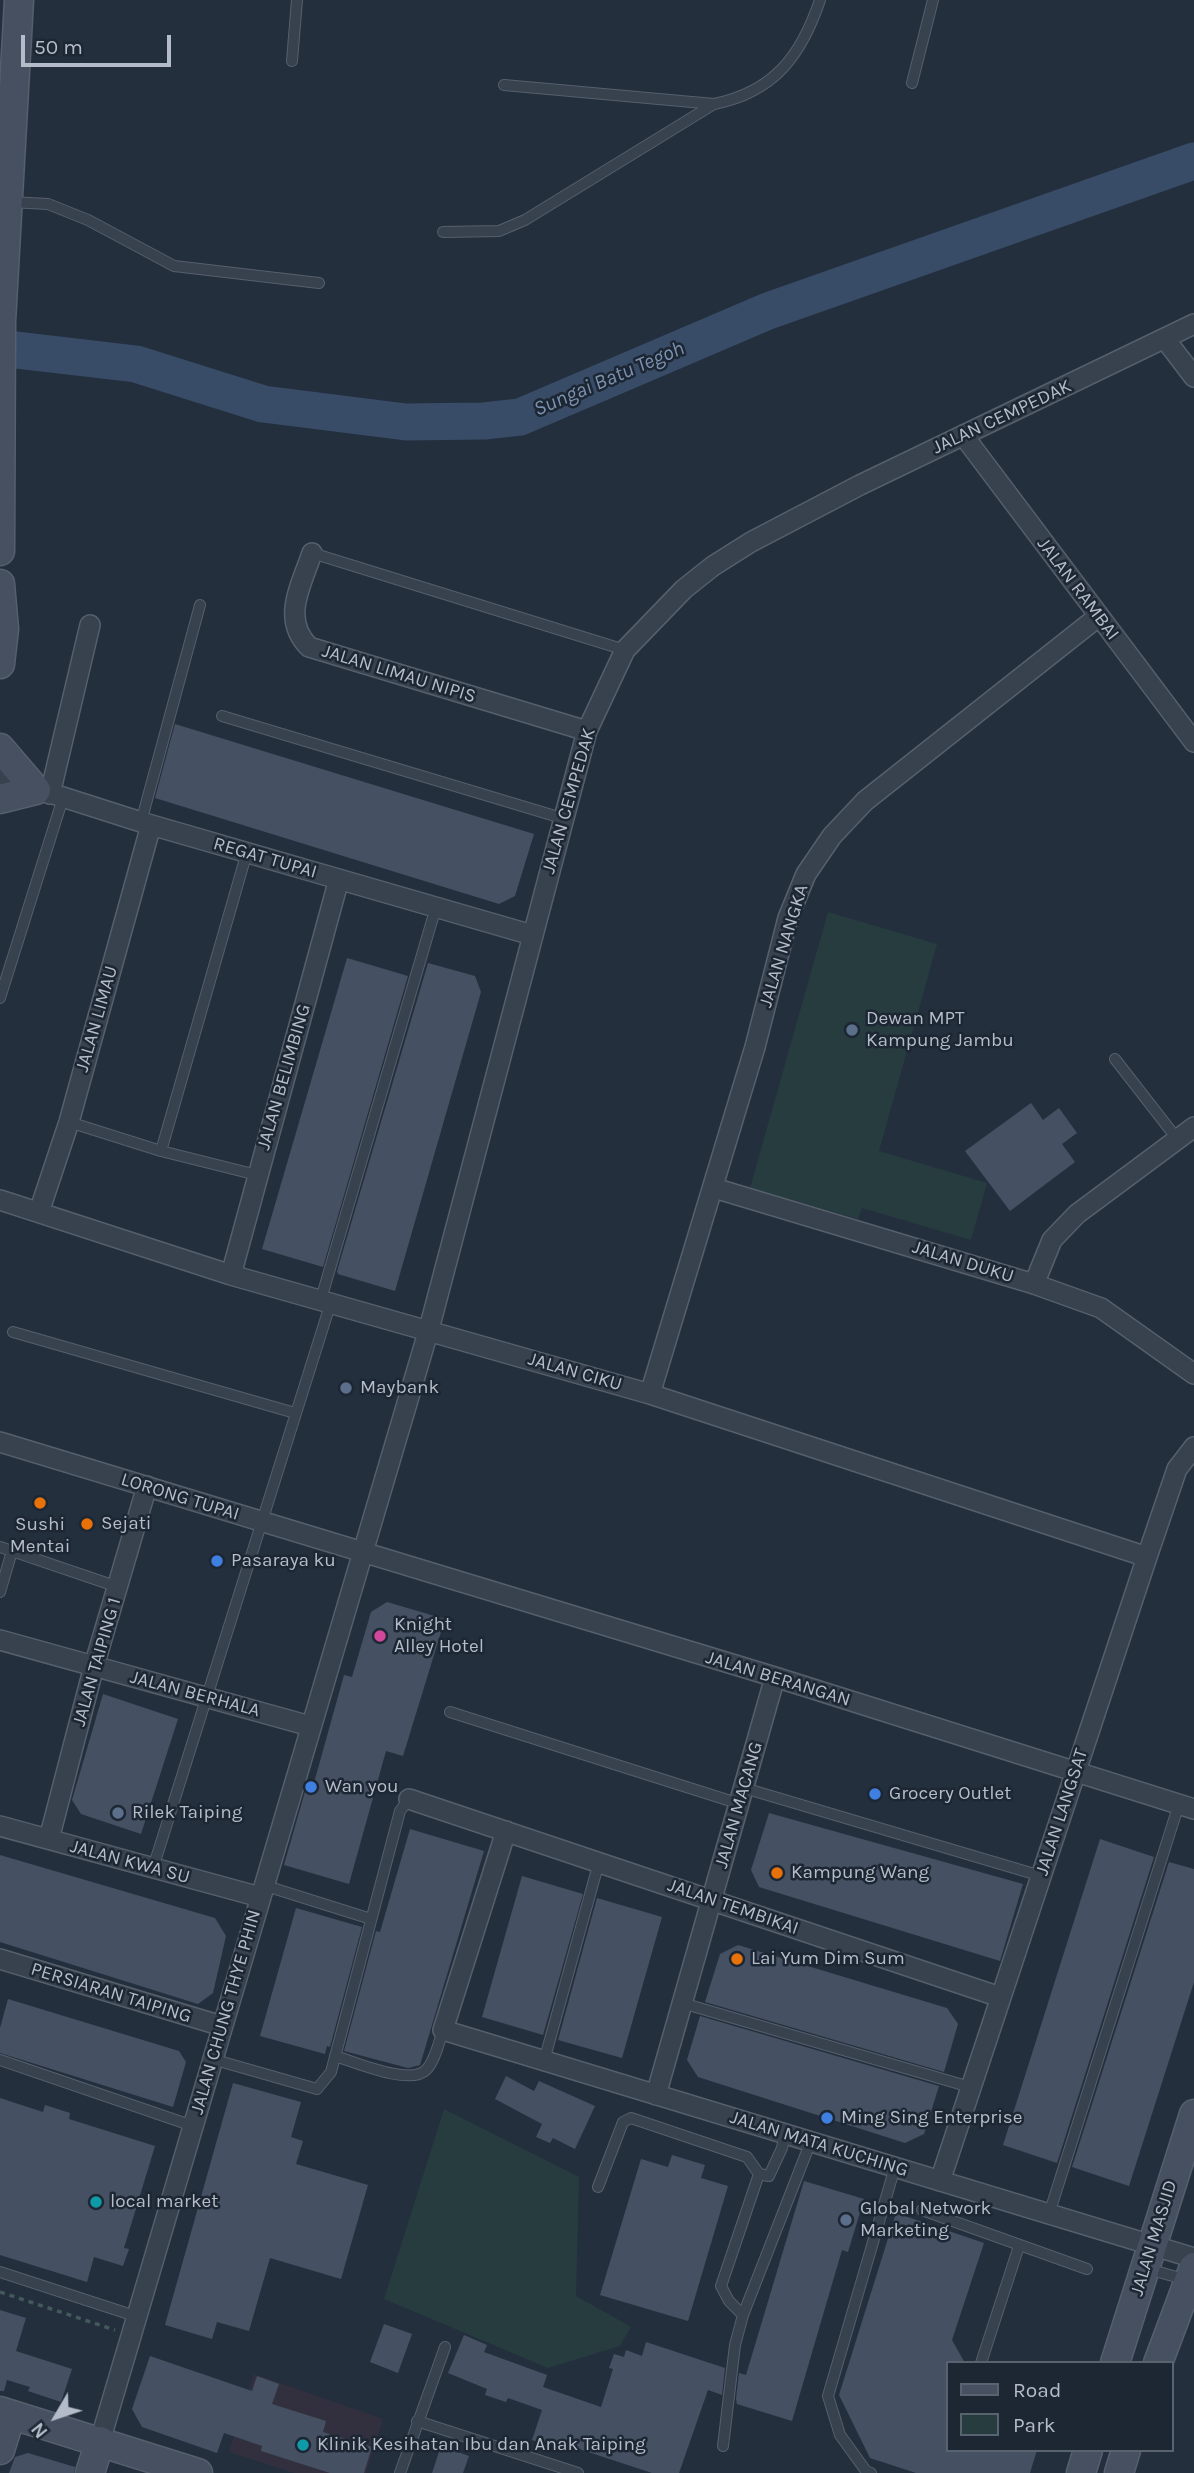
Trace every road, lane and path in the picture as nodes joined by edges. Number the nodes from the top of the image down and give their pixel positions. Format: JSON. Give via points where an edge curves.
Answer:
{"nodes":[{"id":1,"x":19,"y":0,"type":"edge"},
{"id":2,"x":298,"y":0,"type":"edge"},
{"id":3,"x":820,"y":0,"type":"edge"},
{"id":4,"x":933,"y":0,"type":"edge"},
{"id":5,"x":292,"y":61,"type":"dead end"},
{"id":6,"x":912,"y":83,"type":"dead end"},
{"id":7,"x":504,"y":85,"type":"dead end"},
{"id":8,"x":714,"y":104,"type":"junction"},
{"id":9,"x":8,"y":202,"type":"junction"},
{"id":10,"x":443,"y":233,"type":"dead end"},
{"id":11,"x":319,"y":283,"type":"dead end"},
{"id":12,"x":1194,"y":324,"type":"edge"},
{"id":13,"x":1165,"y":339,"type":"junction"},
{"id":14,"x":1194,"y":377,"type":"edge"},
{"id":15,"x":963,"y":435,"type":"junction"},
{"id":16,"x":1,"y":499,"type":"edge"},
{"id":17,"x":0,"y":551,"type":"edge"},
{"id":18,"x":312,"y":553,"type":"joint"},
{"id":19,"x":0,"y":583,"type":"edge"},
{"id":20,"x":200,"y":605,"type":"dead end"},
{"id":21,"x":1099,"y":616,"type":"junction"},
{"id":22,"x":90,"y":625,"type":"dead end"},
{"id":23,"x":625,"y":650,"type":"junction"},
{"id":24,"x":0,"y":664,"type":"edge"},
{"id":25,"x":222,"y":716,"type":"dead end"},
{"id":26,"x":587,"y":731,"type":"junction"},
{"id":27,"x":1194,"y":742,"type":"edge"},
{"id":28,"x":0,"y":748,"type":"edge"},
{"id":29,"x":0,"y":777,"type":"edge"},
{"id":30,"x":50,"y":794,"type":"junction"},
{"id":31,"x":0,"y":799,"type":"edge"},
{"id":32,"x":565,"y":819,"type":"junction"},
{"id":33,"x":146,"y":824,"type":"junction"},
{"id":34,"x":247,"y":852,"type":"junction"},
{"id":35,"x":339,"y":879,"type":"junction"},
{"id":36,"x":436,"y":907,"type":"junction"},
{"id":37,"x":532,"y":935,"type":"junction"},
{"id":38,"x":0,"y":998,"type":"edge"},
{"id":39,"x":1115,"y":1059,"type":"dead end"},
{"id":40,"x":69,"y":1122,"type":"junction"},
{"id":41,"x":1194,"y":1127,"type":"edge"},
{"id":42,"x":1178,"y":1140,"type":"junction"},
{"id":43,"x":160,"y":1151,"type":"junction"},
{"id":44,"x":257,"y":1175,"type":"junction"},
{"id":45,"x":714,"y":1188,"type":"junction"},
{"id":46,"x":0,"y":1200,"type":"edge"},
{"id":47,"x":39,"y":1212,"type":"junction"},
{"id":48,"x":231,"y":1275,"type":"junction"},
{"id":49,"x":1034,"y":1284,"type":"junction"},
{"id":50,"x":326,"y":1300,"type":"junction"},
{"id":51,"x":429,"y":1329,"type":"junction"},
{"id":52,"x":13,"y":1332,"type":"dead end"},
{"id":53,"x":1194,"y":1374,"type":"edge"},
{"id":54,"x":650,"y":1394,"type":"junction"},
{"id":55,"x":295,"y":1413,"type":"junction"},
{"id":56,"x":0,"y":1442,"type":"edge"},
{"id":57,"x":1194,"y":1447,"type":"edge"},
{"id":58,"x":147,"y":1486,"type":"junction"},
{"id":59,"x":261,"y":1521,"type":"junction"},
{"id":60,"x":0,"y":1547,"type":"edge"},
{"id":61,"x":12,"y":1551,"type":"junction"},
{"id":62,"x":361,"y":1552,"type":"junction"},
{"id":63,"x":1147,"y":1557,"type":"junction"},
{"id":64,"x":118,"y":1587,"type":"junction"},
{"id":65,"x":0,"y":1592,"type":"edge"},
{"id":66,"x":0,"y":1640,"type":"edge"},
{"id":67,"x":94,"y":1666,"type":"junction"},
{"id":68,"x":775,"y":1678,"type":"junction"},
{"id":69,"x":206,"y":1698,"type":"junction"},
{"id":70,"x":450,"y":1712,"type":"dead end"},
{"id":71,"x":310,"y":1726,"type":"junction"},
{"id":72,"x":1075,"y":1772,"type":"junction"},
{"id":73,"x":742,"y":1796,"type":"junction"},
{"id":74,"x":409,"y":1799,"type":"joint"},
{"id":75,"x":1187,"y":1807,"type":"edge"},
{"id":76,"x":0,"y":1826,"type":"edge"},
{"id":77,"x":506,"y":1831,"type":"junction"},
{"id":78,"x":49,"y":1839,"type":"junction"},
{"id":79,"x":599,"y":1862,"type":"junction"},
{"id":80,"x":153,"y":1868,"type":"junction"},
{"id":81,"x":1041,"y":1876,"type":"junction"},
{"id":82,"x":261,"y":1891,"type":"junction"},
{"id":83,"x":712,"y":1900,"type":"junction"},
{"id":84,"x":371,"y":1919,"type":"junction"},
{"id":85,"x":0,"y":1959,"type":"edge"},
{"id":86,"x":1000,"y":1997,"type":"junction"},
{"id":87,"x":682,"y":2003,"type":"junction"},
{"id":88,"x":222,"y":2026,"type":"junction"},
{"id":89,"x":443,"y":2030,"type":"junction"},
{"id":90,"x":335,"y":2056,"type":"junction"},
{"id":91,"x":212,"y":2059,"type":"junction"},
{"id":92,"x":0,"y":2060,"type":"edge"},
{"id":93,"x":544,"y":2061,"type":"junction"},
{"id":94,"x":970,"y":2087,"type":"junction"},
{"id":95,"x":656,"y":2095,"type":"junction"},
{"id":96,"x":1194,"y":2114,"type":"edge"},
{"id":97,"x":192,"y":2126,"type":"junction"},
{"id":98,"x":785,"y":2133,"type":"junction"},
{"id":99,"x":811,"y":2140,"type":"junction"},
{"id":100,"x":895,"y":2167,"type":"junction"},
{"id":101,"x":759,"y":2174,"type":"junction"},
{"id":102,"x":940,"y":2181,"type":"junction"},
{"id":103,"x":598,"y":2187,"type":"dead end"},
{"id":104,"x":922,"y":2210,"type":"dead end"},
{"id":105,"x":1049,"y":2214,"type":"junction"},
{"id":106,"x":1019,"y":2246,"type":"junction"},
{"id":107,"x":1149,"y":2257,"type":"junction"},
{"id":108,"x":1087,"y":2269,"type":"dead end"},
{"id":109,"x":0,"y":2272,"type":"edge"},
{"id":110,"x":1193,"y":2272,"type":"edge"},
{"id":111,"x":0,"y":2292,"type":"edge"},
{"id":112,"x":743,"y":2315,"type":"junction"},
{"id":113,"x":133,"y":2326,"type":"junction"},
{"id":114,"x":445,"y":2347,"type":"dead end"},
{"id":115,"x":982,"y":2361,"type":"edge"},
{"id":116,"x":1116,"y":2361,"type":"edge"},
{"id":117,"x":1159,"y":2361,"type":"edge"},
{"id":118,"x":6,"y":2413,"type":"edge"},
{"id":119,"x":417,"y":2421,"type":"junction"},
{"id":120,"x":100,"y":2441,"type":"junction"},
{"id":121,"x":723,"y":2446,"type":"dead end"},
{"id":122,"x":0,"y":2450,"type":"edge"},
{"id":123,"x":1087,"y":2452,"type":"edge"},
{"id":124,"x":1125,"y":2452,"type":"edge"},
{"id":125,"x":90,"y":2473,"type":"edge"},
{"id":126,"x":198,"y":2473,"type":"edge"},
{"id":127,"x":400,"y":2473,"type":"edge"},
{"id":128,"x":578,"y":2473,"type":"edge"},
{"id":129,"x":871,"y":2473,"type":"edge"},
{"id":130,"x":1081,"y":2473,"type":"edge"},
{"id":131,"x":1119,"y":2473,"type":"edge"}],
"edges":[{"from":1,"to":9,"type":"main road"},
{"from":2,"to":5,"type":"lane"},
{"from":3,"to":8,"type":"lane","via":[[808,35],[788,65],[739,99]]},
{"from":4,"to":6,"type":"lane"},
{"from":7,"to":8,"type":"lane"},
{"from":8,"to":10,"type":"lane","via":[[525,220],[499,231]]},
{"from":9,"to":11,"type":"lane","via":[[48,204],[174,266]]},
{"from":9,"to":16,"type":"main road","via":[[2,307]]},
{"from":12,"to":13,"type":"street","name":"JALAN CEMPEDAK"},
{"from":13,"to":14,"type":"street"},
{"from":13,"to":15,"type":"street","name":"JALAN CEMPEDAK"},
{"from":15,"to":21,"type":"street","name":"JALAN RAMBAI"},
{"from":15,"to":23,"type":"street","name":"JALAN CEMPEDAK","via":[[751,542],[684,589]]},
{"from":16,"to":17,"type":"main road"},
{"from":18,"to":23,"type":"lane"},
{"from":18,"to":26,"type":"street","name":"JALAN LIMAU NIPIS","via":[[292,620],[298,637],[309,647]]},
{"from":19,"to":24,"type":"main road","via":[[4,629]]},
{"from":20,"to":33,"type":"lane"},
{"from":21,"to":27,"type":"street","name":"JALAN RAMBAI"},
{"from":21,"to":45,"type":"street","name":"JALAN NANGKA","via":[[866,801],[832,836],[806,874],[788,918]]},
{"from":22,"to":30,"type":"street"},
{"from":23,"to":26,"type":"street","name":"JALAN CEMPEDAK"},
{"from":25,"to":32,"type":"lane"},
{"from":26,"to":32,"type":"street","name":"JALAN CEMPEDAK"},
{"from":28,"to":30,"type":"main road"},
{"from":29,"to":30,"type":"street","name":"REGAT TUPAI"},
{"from":30,"to":31,"type":"main road"},
{"from":30,"to":33,"type":"street","name":"REGAT TUPAI"},
{"from":30,"to":38,"type":"lane"},
{"from":32,"to":37,"type":"street","name":"JALAN CEMPEDAK"},
{"from":33,"to":34,"type":"street","name":"REGAT TUPAI"},
{"from":33,"to":40,"type":"street","name":"JALAN LIMAU"},
{"from":34,"to":35,"type":"street","name":"REGAT TUPAI"},
{"from":34,"to":43,"type":"lane"},
{"from":35,"to":36,"type":"street","name":"REGAT TUPAI"},
{"from":35,"to":44,"type":"street","name":"JALAN BELIMBING"},
{"from":36,"to":37,"type":"street","name":"REGAT TUPAI"},
{"from":36,"to":50,"type":"lane"},
{"from":37,"to":51,"type":"street","name":"JALAN CEMPEDAK"},
{"from":39,"to":42,"type":"lane"},
{"from":40,"to":43,"type":"lane"},
{"from":40,"to":47,"type":"street","name":"JALAN LIMAU"},
{"from":41,"to":42,"type":"street"},
{"from":42,"to":49,"type":"street","via":[[1052,1240]]},
{"from":43,"to":44,"type":"lane"},
{"from":44,"to":48,"type":"street","name":"JALAN BELIMBING"},
{"from":45,"to":49,"type":"street","name":"JALAN DUKU"},
{"from":45,"to":54,"type":"street","name":"JALAN NANGKA"},
{"from":46,"to":47,"type":"street","name":"JALAN CIKU"},
{"from":47,"to":48,"type":"street","name":"JALAN CIKU"},
{"from":48,"to":50,"type":"street","name":"JALAN CIKU"},
{"from":49,"to":53,"type":"street","name":"JALAN DUKU","via":[[1101,1308]]},
{"from":50,"to":51,"type":"street","name":"JALAN CIKU"},
{"from":50,"to":55,"type":"lane"},
{"from":51,"to":54,"type":"street","name":"JALAN CIKU"},
{"from":51,"to":62,"type":"street","name":"JALAN CEMPEDAK"},
{"from":52,"to":55,"type":"lane"},
{"from":54,"to":63,"type":"street","name":"JALAN CIKU"},
{"from":55,"to":59,"type":"lane"},
{"from":56,"to":58,"type":"street","name":"LORONG TUPAI"},
{"from":57,"to":63,"type":"street","name":"JALAN LANGSAT","via":[[1177,1469]]},
{"from":58,"to":59,"type":"street","name":"LORONG TUPAI"},
{"from":58,"to":64,"type":"street","name":"JALAN TAIPING 1"},
{"from":59,"to":62,"type":"street","name":"LORONG TUPAI"},
{"from":59,"to":69,"type":"lane"},
{"from":60,"to":61,"type":"lane"},
{"from":61,"to":64,"type":"lane"},
{"from":61,"to":65,"type":"lane"},
{"from":62,"to":68,"type":"street","name":"JALAN BERANGAN"},
{"from":62,"to":71,"type":"street","name":"JALAN CHUNG THYE PHIN"},
{"from":63,"to":72,"type":"street","name":"JALAN LANGSAT"},
{"from":64,"to":67,"type":"street","name":"JALAN TAIPING 1"},
{"from":66,"to":67,"type":"street","name":"JALAN BERHALA"},
{"from":67,"to":69,"type":"street","name":"JALAN BERHALA"},
{"from":67,"to":78,"type":"street","name":"JALAN TAIPING 1"},
{"from":68,"to":72,"type":"street","name":"JALAN BERANGAN"},
{"from":68,"to":73,"type":"street","name":"JALAN MACANG"},
{"from":69,"to":71,"type":"street","name":"JALAN BERHALA"},
{"from":69,"to":80,"type":"lane"},
{"from":70,"to":73,"type":"lane"},
{"from":71,"to":82,"type":"street","name":"JALAN CHUNG THYE PHIN"},
{"from":72,"to":75,"type":"street","name":"JALAN BERANGAN"},
{"from":72,"to":81,"type":"street","name":"JALAN LANGSAT"},
{"from":73,"to":81,"type":"lane"},
{"from":73,"to":83,"type":"street","name":"JALAN MACANG"},
{"from":74,"to":77,"type":"street","name":"JALAN TEMBIKAI"},
{"from":74,"to":84,"type":"lane","via":[[400,1811]]},
{"from":75,"to":105,"type":"lane"},
{"from":76,"to":78,"type":"street","name":"JALAN KWA SU"},
{"from":77,"to":79,"type":"street","name":"JALAN TEMBIKAI"},
{"from":77,"to":89,"type":"street"},
{"from":78,"to":80,"type":"street","name":"JALAN KWA SU"},
{"from":79,"to":83,"type":"street","name":"JALAN TEMBIKAI"},
{"from":79,"to":93,"type":"lane"},
{"from":80,"to":82,"type":"street","name":"JALAN KWA SU"},
{"from":81,"to":86,"type":"street","name":"JALAN LANGSAT"},
{"from":82,"to":84,"type":"lane"},
{"from":82,"to":88,"type":"street","name":"JALAN CHUNG THYE PHIN"},
{"from":83,"to":86,"type":"street","name":"JALAN TEMBIKAI"},
{"from":83,"to":87,"type":"street","name":"JALAN MACANG"},
{"from":84,"to":90,"type":"lane"},
{"from":85,"to":88,"type":"street","name":"PERSIARAN TAIPING"},
{"from":86,"to":94,"type":"street","name":"JALAN LANGSAT"},
{"from":87,"to":94,"type":"lane"},
{"from":87,"to":95,"type":"street","name":"JALAN MACANG"},
{"from":88,"to":91,"type":"street","name":"JALAN CHUNG THYE PHIN"},
{"from":89,"to":90,"type":"lane","via":[[428,2068],[420,2075],[409,2077]]},
{"from":89,"to":93,"type":"street","name":"JALAN MATA KUCHING"},
{"from":90,"to":91,"type":"lane","via":[[331,2072],[317,2089]]},
{"from":91,"to":97,"type":"street","name":"JALAN CHUNG THYE PHIN"},
{"from":92,"to":97,"type":"lane"},
{"from":93,"to":95,"type":"street","name":"JALAN MATA KUCHING"},
{"from":94,"to":102,"type":"street","name":"JALAN LANGSAT"},
{"from":95,"to":98,"type":"street","name":"JALAN MATA KUCHING"},
{"from":96,"to":107,"type":"main road","name":"JALAN MASJID"},
{"from":97,"to":113,"type":"street","name":"JALAN CHUNG THYE PHIN"},
{"from":98,"to":99,"type":"street","name":"JALAN MATA KUCHING"},
{"from":98,"to":101,"type":"lane","via":[[769,2176]]},
{"from":99,"to":100,"type":"street","name":"JALAN MATA KUCHING"},
{"from":99,"to":112,"type":"lane"},
{"from":100,"to":102,"type":"street","name":"JALAN MATA KUCHING"},
{"from":100,"to":129,"type":"lane","via":[[828,2396],[840,2434]]},
{"from":101,"to":103,"type":"lane","via":[[747,2157],[631,2118],[623,2122]]},
{"from":101,"to":112,"type":"lane","via":[[721,2286]]},
{"from":102,"to":105,"type":"street","name":"JALAN MATA KUCHING"},
{"from":104,"to":106,"type":"lane"},
{"from":105,"to":107,"type":"street","name":"JALAN MATA KUCHING"},
{"from":106,"to":108,"type":"lane"},
{"from":106,"to":115,"type":"lane"},
{"from":107,"to":110,"type":"street","name":"JALAN MATA KUCHING"},
{"from":107,"to":116,"type":"main road","name":"JALAN MASJID"},
{"from":109,"to":113,"type":"lane"},
{"from":110,"to":117,"type":"main road"},
{"from":111,"to":113,"type":"path"},
{"from":112,"to":121,"type":"lane"},
{"from":113,"to":120,"type":"street","name":"JALAN CHUNG THYE PHIN"},
{"from":114,"to":119,"type":"lane"},
{"from":118,"to":120,"type":"main road"},
{"from":118,"to":122,"type":"main road"},
{"from":119,"to":127,"type":"lane"},
{"from":119,"to":128,"type":"lane"},
{"from":120,"to":125,"type":"main road","name":"JALAN CHUNG THYE PHIN"},
{"from":120,"to":126,"type":"main road"},
{"from":123,"to":130,"type":"main road"},
{"from":124,"to":131,"type":"main road"}]}
